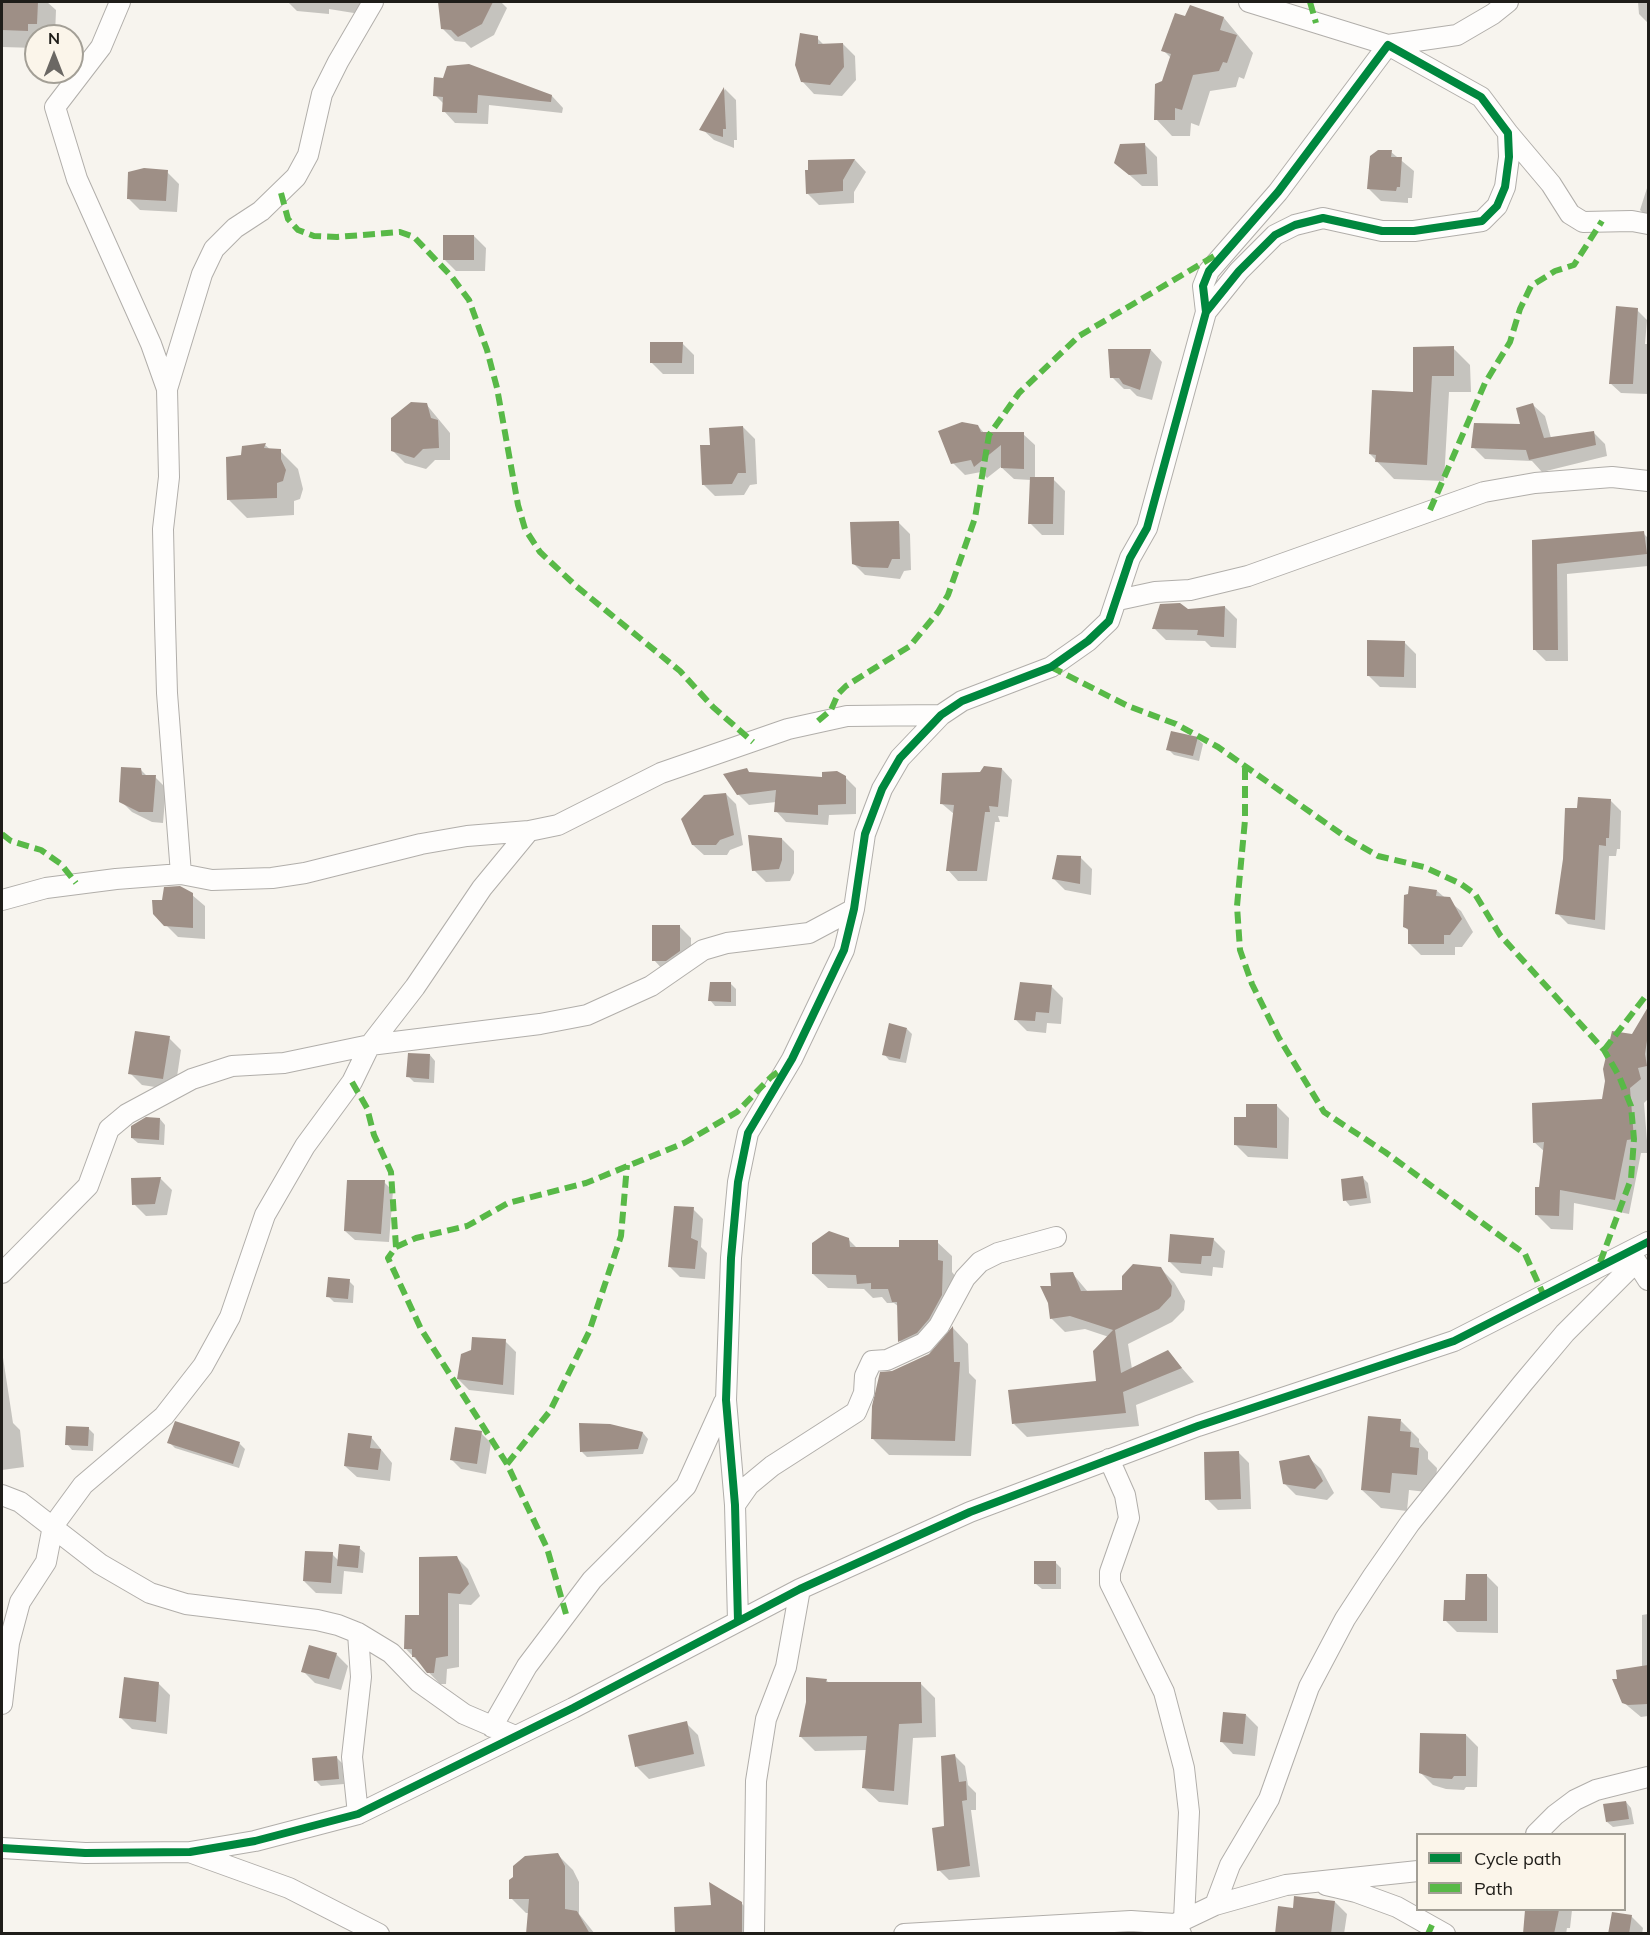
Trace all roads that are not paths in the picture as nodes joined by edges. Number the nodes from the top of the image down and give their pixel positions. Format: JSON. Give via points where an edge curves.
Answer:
{"nodes":[{"id":1,"x":120,"y":2,"type":"edge"},
{"id":2,"x":373,"y":2,"type":"edge"},
{"id":3,"x":1249,"y":2,"type":"edge"},
{"id":4,"x":1508,"y":2,"type":"edge"},
{"id":5,"x":1388,"y":45,"type":"junction"},
{"id":6,"x":1508,"y":134,"type":"junction"},
{"id":7,"x":1648,"y":224,"type":"edge"},
{"id":8,"x":1206,"y":312,"type":"junction"},
{"id":9,"x":167,"y":389,"type":"junction"},
{"id":10,"x":1648,"y":481,"type":"edge"},
{"id":11,"x":1118,"y":600,"type":"junction"},
{"id":12,"x":941,"y":715,"type":"junction"},
{"id":13,"x":529,"y":831,"type":"junction"},
{"id":14,"x":181,"y":874,"type":"junction"},
{"id":15,"x":2,"y":900,"type":"edge"},
{"id":16,"x":854,"y":909,"type":"junction"},
{"id":17,"x":370,"y":1045,"type":"junction"},
{"id":18,"x":1056,"y":1237,"type":"dead end"},
{"id":19,"x":1648,"y":1242,"type":"edge"},
{"id":20,"x":1633,"y":1257,"type":"junction"},
{"id":21,"x":2,"y":1273,"type":"edge"},
{"id":22,"x":1648,"y":1280,"type":"edge"},
{"id":23,"x":726,"y":1400,"type":"junction"},
{"id":24,"x":1109,"y":1459,"type":"junction"},
{"id":25,"x":2,"y":1495,"type":"edge"},
{"id":26,"x":735,"y":1505,"type":"junction"},
{"id":27,"x":53,"y":1526,"type":"junction"},
{"id":28,"x":800,"y":1589,"type":"junction"},
{"id":29,"x":738,"y":1622,"type":"junction"},
{"id":30,"x":358,"y":1633,"type":"junction"},
{"id":31,"x":2,"y":1704,"type":"edge"},
{"id":32,"x":492,"y":1727,"type":"junction"},
{"id":33,"x":513,"y":1736,"type":"junction"},
{"id":34,"x":1648,"y":1777,"type":"edge"},
{"id":35,"x":358,"y":1814,"type":"junction"},
{"id":36,"x":1537,"y":1833,"type":"edge"},
{"id":37,"x":2,"y":1848,"type":"edge"},
{"id":38,"x":190,"y":1852,"type":"junction"},
{"id":39,"x":1416,"y":1871,"type":"edge"},
{"id":40,"x":1310,"y":1882,"type":"junction"},
{"id":41,"x":1215,"y":1905,"type":"junction"},
{"id":42,"x":1180,"y":1926,"type":"edge"},
{"id":43,"x":379,"y":1934,"type":"edge"},
{"id":44,"x":754,"y":1934,"type":"edge"},
{"id":45,"x":904,"y":1934,"type":"edge"},
{"id":46,"x":1445,"y":1934,"type":"edge"}],
"edges":[{"from":1,"to":9,"type":"street","via":[[101,47],[55,107],[77,179],[151,344]]},
{"from":2,"to":9,"type":"street","via":[[322,94],[308,155],[296,177],[214,249],[202,274]]},
{"from":3,"to":5,"type":"street"},
{"from":4,"to":5,"type":"street","via":[[1457,35]]},
{"from":5,"to":6,"type":"street","via":[[1481,97]]},
{"from":5,"to":8,"type":"street","via":[[1278,192],[1209,271],[1203,286]]},
{"from":6,"to":7,"type":"street","via":[[1551,184],[1570,214],[1583,222]]},
{"from":6,"to":8,"type":"street","via":[[1505,187],[1497,206],[1482,221],[1414,231],[1382,231],[1323,218],[1295,225],[1275,235]]},
{"from":8,"to":11,"type":"street","via":[[1147,528],[1130,558]]},
{"from":9,"to":14,"type":"street","via":[[169,477],[163,529],[166,646]]},
{"from":10,"to":11,"type":"street","via":[[1612,477],[1535,483],[1484,492],[1248,576],[1190,590]]},
{"from":11,"to":12,"type":"street","via":[[1109,621],[1051,667],[962,701]]},
{"from":12,"to":13,"type":"street","via":[[847,716],[798,727],[661,773],[558,825]]},
{"from":12,"to":16,"type":"street","via":[[900,758],[882,789],[865,834]]},
{"from":13,"to":14,"type":"street","via":[[422,844],[272,878],[212,880]]},
{"from":13,"to":17,"type":"street","via":[[482,888]]},
{"from":14,"to":15,"type":"street","via":[[76,883]]},
{"from":16,"to":17,"type":"street","via":[[809,933],[727,943],[703,950],[651,986],[587,1015]]},
{"from":16,"to":23,"type":"street","via":[[844,950],[820,1002],[748,1133],[735,1215]]},
{"from":17,"to":21,"type":"street","via":[[284,1063],[232,1066],[192,1079],[127,1114],[109,1129],[88,1186]]},
{"from":17,"to":27,"type":"street","via":[[352,1082],[304,1146],[265,1215],[230,1317],[203,1366],[164,1416],[83,1485]]},
{"from":18,"to":26,"type":"street","via":[[980,1262],[965,1278],[939,1326],[924,1343],[887,1360],[872,1361],[856,1412],[772,1467],[749,1485]]},
{"from":19,"to":20,"type":"street"},
{"from":20,"to":22,"type":"street"},
{"from":20,"to":24,"type":"street","via":[[1454,1341]]},
{"from":20,"to":41,"type":"street","via":[[1523,1383],[1410,1523],[1373,1576],[1308,1687],[1269,1799],[1230,1865]]},
{"from":23,"to":26,"type":"street"},
{"from":23,"to":32,"type":"street","via":[[686,1486],[592,1580],[527,1666]]},
{"from":24,"to":28,"type":"street","via":[[970,1512]]},
{"from":24,"to":42,"type":"street","via":[[1125,1495],[1130,1518],[1110,1572],[1110,1583],[1164,1692],[1184,1768],[1189,1812]]},
{"from":25,"to":27,"type":"street","via":[[20,1502]]},
{"from":26,"to":29,"type":"street"},
{"from":27,"to":30,"type":"street","via":[[100,1564],[150,1593],[186,1604],[317,1620]]},
{"from":27,"to":31,"type":"street","via":[[46,1562],[20,1602],[9,1642]]},
{"from":28,"to":29,"type":"street"},
{"from":28,"to":44,"type":"street","via":[[786,1667],[766,1719],[756,1781]]},
{"from":29,"to":33,"type":"street"},
{"from":30,"to":32,"type":"street","via":[[391,1653],[419,1682],[464,1714]]},
{"from":30,"to":35,"type":"street","via":[[361,1677],[352,1756]]},
{"from":32,"to":33,"type":"street"},
{"from":33,"to":35,"type":"street"},
{"from":34,"to":36,"type":"street","via":[[1596,1790],[1575,1800]]},
{"from":35,"to":38,"type":"street","via":[[265,1839]]},
{"from":37,"to":38,"type":"street","via":[[85,1853]]},
{"from":38,"to":43,"type":"street","via":[[289,1888]]},
{"from":39,"to":40,"type":"street"},
{"from":40,"to":41,"type":"street"},
{"from":40,"to":46,"type":"street","via":[[1376,1899]]},
{"from":41,"to":42,"type":"street"},
{"from":42,"to":45,"type":"street","via":[[1131,1921]]}]}
